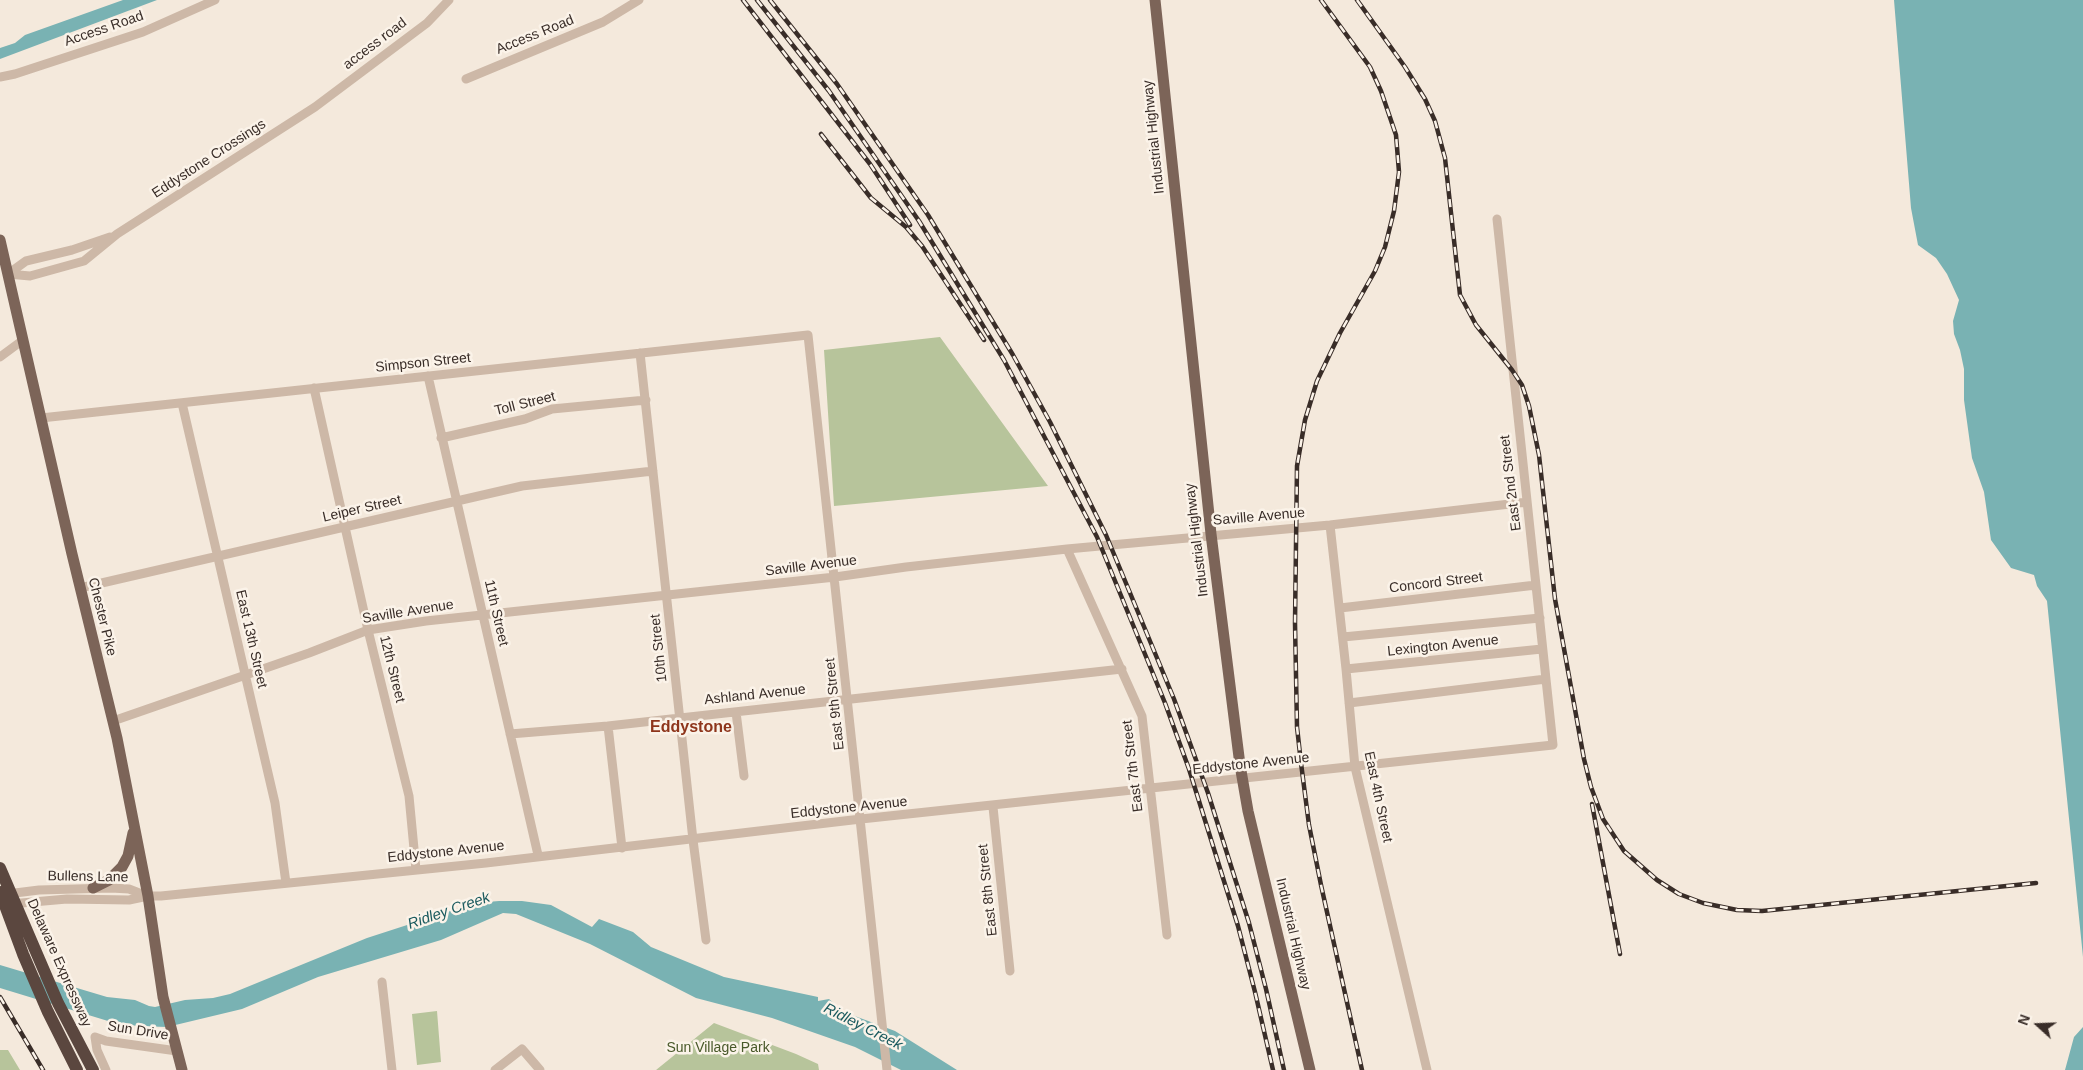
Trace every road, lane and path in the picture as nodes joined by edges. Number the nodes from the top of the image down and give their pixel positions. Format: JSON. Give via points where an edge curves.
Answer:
{"nodes":[{"id":1,"x":215,"y":0,"type":"edge"},
{"id":2,"x":449,"y":0,"type":"edge"},
{"id":3,"x":639,"y":0,"type":"edge"},
{"id":4,"x":1155,"y":0,"type":"edge"},
{"id":5,"x":0,"y":77,"type":"edge"},
{"id":6,"x":466,"y":79,"type":"dead end"},
{"id":7,"x":315,"y":107,"type":"joint"},
{"id":8,"x":1497,"y":219,"type":"dead end"},
{"id":9,"x":117,"y":234,"type":"junction"},
{"id":10,"x":0,"y":240,"type":"edge"},
{"id":11,"x":8,"y":274,"type":"junction"},
{"id":12,"x":808,"y":335,"type":"joint"},
{"id":13,"x":23,"y":340,"type":"junction"},
{"id":14,"x":640,"y":353,"type":"junction"},
{"id":15,"x":0,"y":357,"type":"edge"},
{"id":16,"x":428,"y":376,"type":"junction"},
{"id":17,"x":314,"y":388,"type":"junction"},
{"id":18,"x":646,"y":400,"type":"junction"},
{"id":19,"x":182,"y":403,"type":"junction"},
{"id":20,"x":40,"y":418,"type":"junction"},
{"id":21,"x":441,"y":438,"type":"junction"},
{"id":22,"x":653,"y":471,"type":"junction"},
{"id":23,"x":456,"y":501,"type":"junction"},
{"id":24,"x":1526,"y":502,"type":"junction"},
{"id":25,"x":1330,"y":525,"type":"junction"},
{"id":26,"x":345,"y":527,"type":"junction"},
{"id":27,"x":1211,"y":534,"type":"junction"},
{"id":28,"x":1067,"y":549,"type":"junction"},
{"id":29,"x":218,"y":556,"type":"junction"},
{"id":30,"x":835,"y":577,"type":"junction"},
{"id":31,"x":1536,"y":586,"type":"junction"},
{"id":32,"x":80,"y":588,"type":"junction"},
{"id":33,"x":667,"y":596,"type":"junction"},
{"id":34,"x":1340,"y":608,"type":"junction"},
{"id":35,"x":482,"y":616,"type":"junction"},
{"id":36,"x":1540,"y":618,"type":"junction"},
{"id":37,"x":368,"y":630,"type":"junction"},
{"id":38,"x":1343,"y":637,"type":"junction"},
{"id":39,"x":1542,"y":649,"type":"junction"},
{"id":40,"x":1122,"y":669,"type":"junction"},
{"id":41,"x":1346,"y":669,"type":"junction"},
{"id":42,"x":246,"y":674,"type":"junction"},
{"id":43,"x":1546,"y":679,"type":"junction"},
{"id":44,"x":848,"y":698,"type":"junction"},
{"id":45,"x":1349,"y":704,"type":"junction"},
{"id":46,"x":736,"y":712,"type":"junction"},
{"id":47,"x":680,"y":717,"type":"junction"},
{"id":48,"x":113,"y":721,"type":"junction"},
{"id":49,"x":608,"y":726,"type":"junction"},
{"id":50,"x":510,"y":734,"type":"junction"},
{"id":51,"x":1553,"y":745,"type":"joint"},
{"id":52,"x":1355,"y":766,"type":"junction"},
{"id":53,"x":744,"y":776,"type":"dead end"},
{"id":54,"x":1149,"y":789,"type":"junction"},
{"id":55,"x":993,"y":806,"type":"junction"},
{"id":56,"x":862,"y":819,"type":"junction"},
{"id":57,"x":134,"y":827,"type":"junction"},
{"id":58,"x":693,"y":840,"type":"junction"},
{"id":59,"x":622,"y":848,"type":"junction"},
{"id":60,"x":538,"y":855,"type":"junction"},
{"id":61,"x":416,"y":870,"type":"junction"},
{"id":62,"x":1,"y":871,"type":"edge"},
{"id":63,"x":286,"y":883,"type":"junction"},
{"id":64,"x":93,"y":888,"type":"junction"},
{"id":65,"x":0,"y":893,"type":"edge"},
{"id":66,"x":148,"y":896,"type":"junction"},
{"id":67,"x":0,"y":906,"type":"edge"},
{"id":68,"x":1167,"y":935,"type":"dead end"},
{"id":69,"x":706,"y":940,"type":"dead end"},
{"id":70,"x":23,"y":954,"type":"junction"},
{"id":71,"x":1010,"y":971,"type":"dead end"},
{"id":72,"x":382,"y":982,"type":"dead end"},
{"id":73,"x":177,"y":1051,"type":"junction"},
{"id":74,"x":76,"y":1070,"type":"edge"},
{"id":75,"x":93,"y":1070,"type":"edge"},
{"id":76,"x":106,"y":1070,"type":"edge"},
{"id":77,"x":182,"y":1070,"type":"edge"},
{"id":78,"x":392,"y":1070,"type":"edge"},
{"id":79,"x":495,"y":1070,"type":"edge"},
{"id":80,"x":540,"y":1070,"type":"edge"},
{"id":81,"x":887,"y":1070,"type":"edge"},
{"id":82,"x":1310,"y":1070,"type":"edge"},
{"id":83,"x":1427,"y":1070,"type":"edge"}],
"edges":[{"from":1,"to":5,"type":"street","name":"Access Road","via":[[143,32]]},
{"from":2,"to":7,"type":"street","name":"access road","via":[[427,23]]},
{"from":3,"to":6,"type":"street","name":"Access Road","via":[[603,22]]},
{"from":4,"to":27,"type":"main road","name":"Industrial Highway"},
{"from":7,"to":9,"type":"street","name":"Eddystone Crossings"},
{"from":8,"to":24,"type":"street","name":"East 2nd Street"},
{"from":9,"to":11,"type":"street","name":"Eddystone Crossings","via":[[72,250],[26,261]]},
{"from":9,"to":11,"type":"street","name":"Eddystone Crossings","via":[[75,265],[30,276]]},
{"from":10,"to":11,"type":"main road","name":"Chester Pike"},
{"from":11,"to":13,"type":"main road","name":"Chester Pike"},
{"from":12,"to":14,"type":"street","name":"Simpson Street"},
{"from":12,"to":30,"type":"street","name":"East 9th Street"},
{"from":13,"to":15,"type":"street"},
{"from":13,"to":20,"type":"main road","name":"Chester Pike"},
{"from":14,"to":16,"type":"street","name":"Simpson Street"},
{"from":14,"to":18,"type":"street","name":"10th Street"},
{"from":16,"to":17,"type":"street","name":"Simpson Street"},
{"from":16,"to":21,"type":"street","name":"11th Street"},
{"from":17,"to":19,"type":"street","name":"Simpson Street"},
{"from":17,"to":26,"type":"street","name":"12th Street"},
{"from":18,"to":21,"type":"street","name":"Toll Street","via":[[552,409]]},
{"from":18,"to":22,"type":"street","name":"10th Street"},
{"from":19,"to":20,"type":"street","name":"Simpson Street"},
{"from":19,"to":29,"type":"street","name":"East 13th Street"},
{"from":20,"to":32,"type":"main road","name":"Chester Pike"},
{"from":21,"to":23,"type":"street","name":"11th Street"},
{"from":22,"to":23,"type":"street","name":"Leiper Street","via":[[522,486]]},
{"from":22,"to":33,"type":"street","name":"10th Street"},
{"from":23,"to":26,"type":"street","name":"Leiper Street"},
{"from":23,"to":35,"type":"street","name":"11th Street"},
{"from":24,"to":25,"type":"street","name":"Saville Avenue"},
{"from":24,"to":31,"type":"street","name":"East 2nd Street"},
{"from":25,"to":27,"type":"street","name":"Saville Avenue"},
{"from":25,"to":34,"type":"street","name":"East 4th Street"},
{"from":26,"to":29,"type":"street","name":"Leiper Street"},
{"from":26,"to":37,"type":"street","name":"12th Street"},
{"from":27,"to":28,"type":"street","name":"Saville Avenue"},
{"from":27,"to":82,"type":"main road","name":"Industrial Highway","via":[[1244,790]]},
{"from":28,"to":30,"type":"street","name":"Saville Avenue"},
{"from":28,"to":40,"type":"street","name":"East 7th Street"},
{"from":29,"to":32,"type":"street","name":"Leiper Street"},
{"from":29,"to":42,"type":"street","name":"East 13th Street"},
{"from":30,"to":33,"type":"street","name":"Saville Avenue"},
{"from":30,"to":44,"type":"street","name":"East 9th Street"},
{"from":31,"to":34,"type":"street","name":"Concord Street"},
{"from":31,"to":36,"type":"street","name":"East 2nd Street"},
{"from":32,"to":48,"type":"main road","name":"Chester Pike"},
{"from":33,"to":35,"type":"street","name":"Saville Avenue"},
{"from":33,"to":47,"type":"street","name":"10th Street"},
{"from":34,"to":38,"type":"street","name":"East 4th Street"},
{"from":35,"to":37,"type":"street","name":"Saville Avenue"},
{"from":35,"to":50,"type":"street","name":"11th Street"},
{"from":36,"to":38,"type":"street"},
{"from":36,"to":39,"type":"street","name":"East 2nd Street"},
{"from":37,"to":42,"type":"street","name":"Saville Avenue"},
{"from":37,"to":61,"type":"street","name":"12th Street","via":[[409,796]]},
{"from":38,"to":41,"type":"street","name":"East 4th Street"},
{"from":39,"to":41,"type":"street","name":"Lexington Avenue"},
{"from":39,"to":43,"type":"street","name":"East 2nd Street"},
{"from":40,"to":44,"type":"street","name":"Ashland Avenue","via":[[905,695]]},
{"from":40,"to":54,"type":"street","name":"East 7th Street","via":[[1142,716]]},
{"from":41,"to":45,"type":"street","name":"East 4th Street"},
{"from":42,"to":48,"type":"street","name":"Saville Avenue"},
{"from":42,"to":63,"type":"street","name":"East 13th Street","via":[[275,803]]},
{"from":43,"to":45,"type":"street"},
{"from":43,"to":51,"type":"street","name":"East 2nd Street"},
{"from":44,"to":46,"type":"street","name":"Ashland Avenue"},
{"from":44,"to":56,"type":"street","name":"East 9th Street"},
{"from":45,"to":52,"type":"street","name":"East 4th Street"},
{"from":46,"to":47,"type":"street","name":"Ashland Avenue"},
{"from":46,"to":53,"type":"street"},
{"from":47,"to":49,"type":"street","name":"Ashland Avenue"},
{"from":47,"to":58,"type":"street","name":"10th Street"},
{"from":48,"to":57,"type":"main road","name":"Chester Pike"},
{"from":49,"to":50,"type":"street","name":"Ashland Avenue"},
{"from":49,"to":59,"type":"street"},
{"from":50,"to":60,"type":"street","name":"11th Street"},
{"from":51,"to":52,"type":"street","name":"Eddystone Avenue"},
{"from":52,"to":54,"type":"street","name":"Eddystone Avenue"},
{"from":52,"to":83,"type":"street","name":"East 4th Street"},
{"from":54,"to":55,"type":"street","name":"Eddystone Avenue"},
{"from":54,"to":68,"type":"street","name":"East 7th Street"},
{"from":55,"to":56,"type":"street","name":"Eddystone Avenue"},
{"from":55,"to":71,"type":"street","name":"East 8th Street"},
{"from":56,"to":58,"type":"street","name":"Eddystone Avenue"},
{"from":56,"to":81,"type":"street","name":"East 9th Street"},
{"from":57,"to":64,"type":"main road","via":[[122,868]]},
{"from":57,"to":66,"type":"main road","name":"Chester Pike"},
{"from":58,"to":59,"type":"street","name":"Eddystone Avenue"},
{"from":58,"to":69,"type":"street","name":"10th Street"},
{"from":59,"to":60,"type":"street","name":"Eddystone Avenue"},
{"from":60,"to":61,"type":"street","name":"Eddystone Avenue"},
{"from":61,"to":63,"type":"street","name":"Eddystone Avenue"},
{"from":62,"to":75,"type":"highway","name":"Delaware Expressway","via":[[58,1004]]},
{"from":63,"to":66,"type":"street","name":"Eddystone Avenue"},
{"from":64,"to":65,"type":"street","name":"Bullens Lane"},
{"from":64,"to":66,"type":"street","name":"Bullens Lane","via":[[129,889]]},
{"from":65,"to":70,"type":"highway","name":"Delaware Expressway"},
{"from":66,"to":67,"type":"street","name":"Bullens Lane","via":[[129,900],[67,899]]},
{"from":66,"to":73,"type":"main road","name":"Chester Pike","via":[[165,1003]]},
{"from":67,"to":70,"type":"highway"},
{"from":70,"to":74,"type":"highway","name":"Delaware Expressway"},
{"from":72,"to":78,"type":"street"},
{"from":73,"to":76,"type":"street","name":"Sun Drive","via":[[95,1037]]},
{"from":73,"to":77,"type":"main road","name":"Chester Pike"},
{"from":79,"to":80,"type":"street","via":[[522,1049]]}]}
